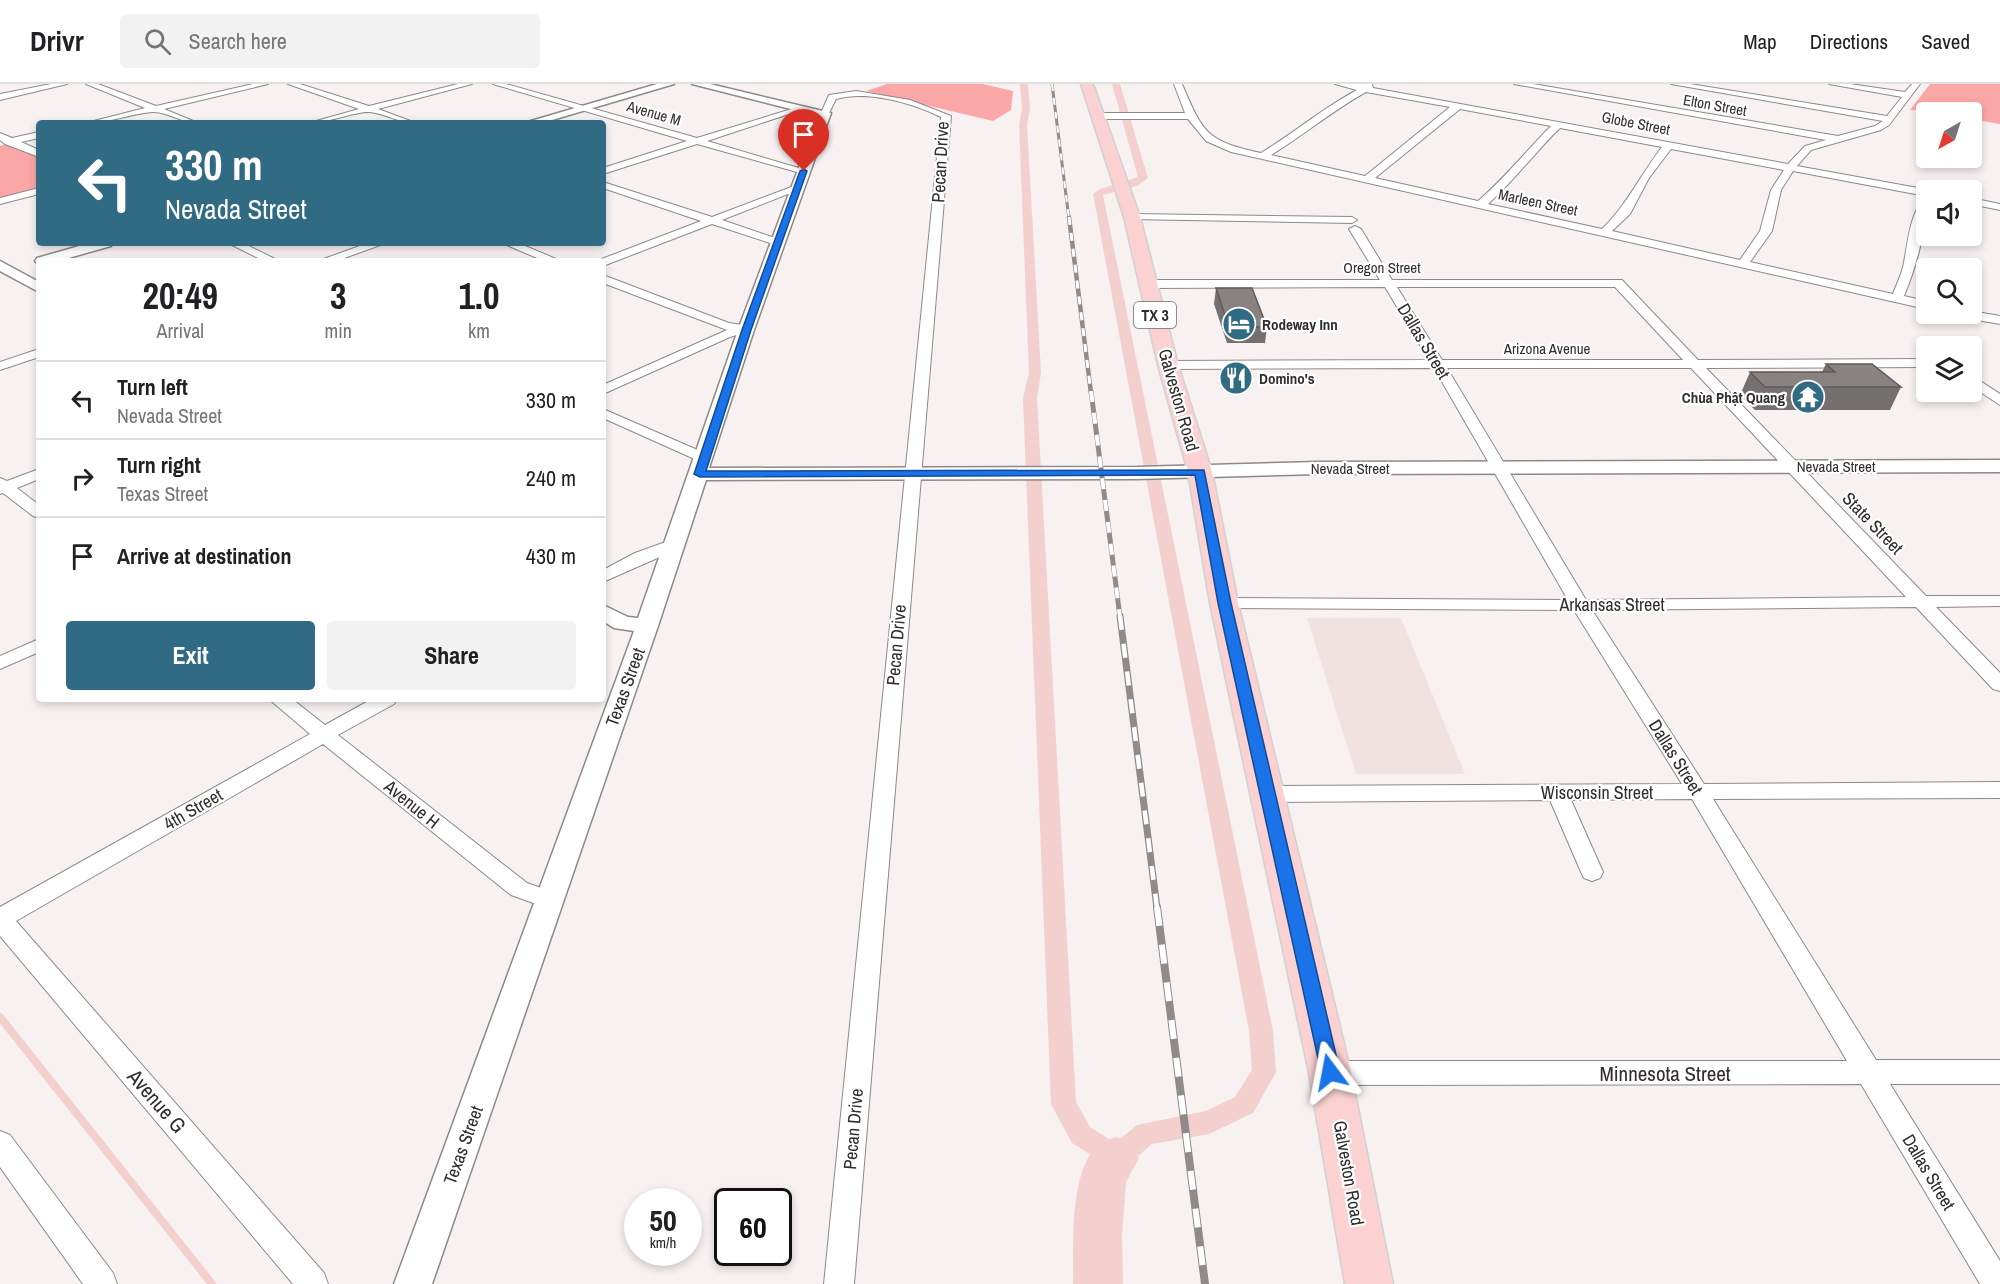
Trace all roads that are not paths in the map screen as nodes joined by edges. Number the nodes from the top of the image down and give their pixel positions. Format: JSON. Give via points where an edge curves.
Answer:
{"nodes":[{"id":1,"x":63,"y":84,"type":"edge"},
{"id":2,"x":90,"y":84,"type":"edge"},
{"id":3,"x":264,"y":84,"type":"edge"},
{"id":4,"x":292,"y":84,"type":"edge"},
{"id":5,"x":468,"y":84,"type":"edge"},
{"id":6,"x":497,"y":84,"type":"edge"},
{"id":7,"x":669,"y":84,"type":"edge"},
{"id":8,"x":697,"y":84,"type":"edge"},
{"id":9,"x":1087,"y":84,"type":"edge"},
{"id":10,"x":1178,"y":84,"type":"edge"},
{"id":11,"x":1340,"y":84,"type":"edge"},
{"id":12,"x":1518,"y":84,"type":"edge"},
{"id":13,"x":1675,"y":84,"type":"edge"},
{"id":14,"x":1833,"y":84,"type":"edge"},
{"id":15,"x":1916,"y":84,"type":"edge"},
{"id":16,"x":1369,"y":86,"type":"edge"},
{"id":17,"x":1907,"y":95,"type":"junction"},
{"id":18,"x":0,"y":97,"type":"edge"},
{"id":19,"x":832,"y":104,"type":"junction"},
{"id":20,"x":1458,"y":106,"type":"junction"},
{"id":21,"x":155,"y":108,"type":"junction"},
{"id":22,"x":582,"y":108,"type":"junction"},
{"id":23,"x":369,"y":109,"type":"junction"},
{"id":24,"x":795,"y":109,"type":"junction"},
{"id":25,"x":1097,"y":116,"type":"junction"},
{"id":26,"x":1192,"y":116,"type":"junction"},
{"id":27,"x":1888,"y":119,"type":"junction"},
{"id":28,"x":104,"y":120,"type":"edge"},
{"id":29,"x":185,"y":120,"type":"edge"},
{"id":30,"x":326,"y":120,"type":"edge"},
{"id":31,"x":402,"y":120,"type":"edge"},
{"id":32,"x":540,"y":120,"type":"edge"},
{"id":33,"x":1559,"y":124,"type":"junction"},
{"id":34,"x":0,"y":136,"type":"edge"},
{"id":35,"x":36,"y":136,"type":"edge"},
{"id":36,"x":1837,"y":140,"type":"junction"},
{"id":37,"x":12,"y":141,"type":"junction"},
{"id":38,"x":697,"y":141,"type":"junction"},
{"id":39,"x":0,"y":144,"type":"edge"},
{"id":40,"x":1669,"y":145,"type":"junction"},
{"id":41,"x":36,"y":153,"type":"edge"},
{"id":42,"x":1262,"y":157,"type":"junction"},
{"id":43,"x":1790,"y":168,"type":"junction"},
{"id":44,"x":606,"y":170,"type":"edge"},
{"id":45,"x":801,"y":180,"type":"junction"},
{"id":46,"x":1366,"y":180,"type":"junction"},
{"id":47,"x":606,"y":186,"type":"edge"},
{"id":48,"x":1916,"y":191,"type":"edge"},
{"id":49,"x":36,"y":192,"type":"edge"},
{"id":50,"x":1126,"y":200,"type":"junction"},
{"id":51,"x":0,"y":201,"type":"edge"},
{"id":52,"x":1982,"y":203,"type":"edge"},
{"id":53,"x":1479,"y":206,"type":"junction"},
{"id":54,"x":2000,"y":207,"type":"edge"},
{"id":55,"x":1193,"y":208,"type":"dead end"},
{"id":56,"x":712,"y":221,"type":"junction"},
{"id":57,"x":1916,"y":230,"type":"edge"},
{"id":58,"x":1604,"y":233,"type":"junction"},
{"id":59,"x":780,"y":243,"type":"junction"},
{"id":60,"x":95,"y":246,"type":"edge"},
{"id":61,"x":240,"y":246,"type":"edge"},
{"id":62,"x":371,"y":246,"type":"edge"},
{"id":63,"x":515,"y":246,"type":"edge"},
{"id":64,"x":52,"y":258,"type":"edge"},
{"id":65,"x":266,"y":258,"type":"edge"},
{"id":66,"x":333,"y":258,"type":"edge"},
{"id":67,"x":547,"y":258,"type":"edge"},
{"id":68,"x":606,"y":261,"type":"edge"},
{"id":69,"x":36,"y":262,"type":"edge"},
{"id":70,"x":1743,"y":264,"type":"junction"},
{"id":71,"x":3,"y":270,"type":"edge"},
{"id":72,"x":606,"y":280,"type":"edge"},
{"id":73,"x":1389,"y":283,"type":"junction"},
{"id":74,"x":1618,"y":283,"type":"joint"},
{"id":75,"x":1147,"y":284,"type":"junction"},
{"id":76,"x":36,"y":286,"type":"edge"},
{"id":77,"x":1897,"y":298,"type":"junction"},
{"id":78,"x":1916,"y":303,"type":"edge"},
{"id":79,"x":1982,"y":317,"type":"edge"},
{"id":80,"x":2000,"y":320,"type":"edge"},
{"id":81,"x":746,"y":330,"type":"junction"},
{"id":82,"x":36,"y":354,"type":"edge"},
{"id":83,"x":1916,"y":363,"type":"edge"},
{"id":84,"x":1695,"y":364,"type":"junction"},
{"id":85,"x":1168,"y":365,"type":"junction"},
{"id":86,"x":1438,"y":365,"type":"junction"},
{"id":87,"x":0,"y":366,"type":"edge"},
{"id":88,"x":1982,"y":387,"type":"edge"},
{"id":89,"x":606,"y":389,"type":"edge"},
{"id":90,"x":2000,"y":401,"type":"edge"},
{"id":91,"x":606,"y":414,"type":"edge"},
{"id":92,"x":702,"y":466,"type":"junction"},
{"id":93,"x":1792,"y":466,"type":"junction"},
{"id":94,"x":2000,"y":466,"type":"edge"},
{"id":95,"x":1501,"y":467,"type":"junction"},
{"id":96,"x":1185,"y":473,"type":"junction"},
{"id":97,"x":912,"y":474,"type":"junction"},
{"id":98,"x":36,"y":475,"type":"edge"},
{"id":99,"x":2,"y":486,"type":"edge"},
{"id":100,"x":36,"y":511,"type":"edge"},
{"id":101,"x":674,"y":544,"type":"junction"},
{"id":102,"x":606,"y":575,"type":"edge"},
{"id":103,"x":1920,"y":601,"type":"junction"},
{"id":104,"x":2000,"y":601,"type":"edge"},
{"id":105,"x":1224,"y":603,"type":"junction"},
{"id":106,"x":1580,"y":605,"type":"junction"},
{"id":107,"x":606,"y":614,"type":"edge"},
{"id":108,"x":647,"y":626,"type":"junction"},
{"id":109,"x":36,"y":646,"type":"edge"},
{"id":110,"x":0,"y":663,"type":"edge"},
{"id":111,"x":2000,"y":685,"type":"edge"},
{"id":112,"x":283,"y":702,"type":"edge"},
{"id":113,"x":382,"y":702,"type":"edge"},
{"id":114,"x":325,"y":734,"type":"junction"},
{"id":115,"x":2000,"y":790,"type":"edge"},
{"id":116,"x":1557,"y":792,"type":"junction"},
{"id":117,"x":1698,"y":792,"type":"junction"},
{"id":118,"x":1267,"y":794,"type":"junction"},
{"id":119,"x":1592,"y":872,"type":"dead end"},
{"id":120,"x":550,"y":900,"type":"junction"},
{"id":121,"x":0,"y":919,"type":"edge"},
{"id":122,"x":1330,"y":1072,"type":"junction"},
{"id":123,"x":2000,"y":1072,"type":"edge"},
{"id":124,"x":1869,"y":1073,"type":"junction"},
{"id":125,"x":0,"y":1144,"type":"edge"},
{"id":126,"x":102,"y":1284,"type":"edge"},
{"id":127,"x":313,"y":1284,"type":"edge"},
{"id":128,"x":414,"y":1284,"type":"edge"},
{"id":129,"x":839,"y":1284,"type":"edge"},
{"id":130,"x":1369,"y":1284,"type":"edge"},
{"id":131,"x":1997,"y":1284,"type":"edge"}],
"edges":[{"from":1,"to":18,"type":"street"},
{"from":2,"to":21,"type":"street"},
{"from":3,"to":21,"type":"street"},
{"from":4,"to":23,"type":"street"},
{"from":5,"to":23,"type":"street"},
{"from":6,"to":22,"type":"street","name":"Avenue M"},
{"from":7,"to":22,"type":"street"},
{"from":8,"to":24,"type":"street"},
{"from":9,"to":25,"type":"main road","name":"Galveston Road","number":"TX 3"},
{"from":10,"to":26,"type":"street","name":"Marleen Street"},
{"from":11,"to":16,"type":"street","name":"Globe Street"},
{"from":12,"to":36,"type":"street","name":"Elton Street"},
{"from":13,"to":27,"type":"street"},
{"from":14,"to":17,"type":"street"},
{"from":15,"to":17,"type":"street"},
{"from":16,"to":20,"type":"street","name":"Globe Street"},
{"from":16,"to":42,"type":"street"},
{"from":17,"to":27,"type":"street"},
{"from":19,"to":24,"type":"street"},
{"from":19,"to":45,"type":"street","name":"Texas Street"},
{"from":19,"to":97,"type":"street","name":"Pecan Drive","via":[[876,96],[946,116]]},
{"from":20,"to":33,"type":"street","name":"Globe Street"},
{"from":20,"to":46,"type":"street","via":[[1426,129],[1396,160]]},
{"from":21,"to":28,"type":"street"},
{"from":21,"to":29,"type":"street"},
{"from":22,"to":32,"type":"street"},
{"from":22,"to":38,"type":"street","name":"Avenue M"},
{"from":23,"to":30,"type":"street"},
{"from":23,"to":31,"type":"street"},
{"from":24,"to":38,"type":"street"},
{"from":25,"to":26,"type":"street"},
{"from":25,"to":50,"type":"main road","name":"Galveston Road","number":"TX 3"},
{"from":26,"to":42,"type":"street","name":"Marleen Street","via":[[1197,132],[1213,142]]},
{"from":27,"to":36,"type":"street","via":[[1878,128]]},
{"from":33,"to":40,"type":"street","name":"Globe Street"},
{"from":33,"to":53,"type":"street","via":[[1509,180]]},
{"from":34,"to":37,"type":"street"},
{"from":35,"to":37,"type":"street"},
{"from":36,"to":43,"type":"street","via":[[1808,148]]},
{"from":37,"to":39,"type":"street"},
{"from":37,"to":41,"type":"street"},
{"from":38,"to":44,"type":"street"},
{"from":38,"to":45,"type":"street","name":"Avenue M"},
{"from":40,"to":43,"type":"street","name":"Globe Street"},
{"from":40,"to":58,"type":"street","via":[[1644,177],[1626,212]]},
{"from":42,"to":46,"type":"street","name":"Marleen Street"},
{"from":43,"to":48,"type":"street","name":"Globe Street"},
{"from":43,"to":70,"type":"street","via":[[1776,190],[1766,231]]},
{"from":45,"to":56,"type":"street"},
{"from":45,"to":59,"type":"street","name":"Texas Street"},
{"from":46,"to":53,"type":"street","name":"Marleen Street"},
{"from":47,"to":56,"type":"street"},
{"from":49,"to":51,"type":"street"},
{"from":50,"to":55,"type":"street","via":[[1193,212]]},
{"from":50,"to":73,"type":"street","name":"Dallas Street","via":[[1353,224]]},
{"from":50,"to":75,"type":"main road","name":"Galveston Road","number":"TX 3"},
{"from":52,"to":54,"type":"street"},
{"from":53,"to":58,"type":"street","name":"Marleen Street"},
{"from":56,"to":59,"type":"street"},
{"from":56,"to":68,"type":"street"},
{"from":57,"to":77,"type":"street","via":[[1909,270]]},
{"from":58,"to":70,"type":"street","name":"Marleen Street"},
{"from":59,"to":81,"type":"street","name":"Texas Street"},
{"from":60,"to":64,"type":"street"},
{"from":61,"to":65,"type":"street"},
{"from":62,"to":66,"type":"street"},
{"from":63,"to":67,"type":"street"},
{"from":69,"to":71,"type":"street"},
{"from":70,"to":77,"type":"street","name":"Marleen Street"},
{"from":71,"to":76,"type":"street"},
{"from":72,"to":81,"type":"street"},
{"from":73,"to":74,"type":"street","name":"Oregon Street"},
{"from":73,"to":75,"type":"street","name":"Oregon Street"},
{"from":73,"to":86,"type":"street","name":"Dallas Street"},
{"from":74,"to":84,"type":"street","name":"State Street"},
{"from":75,"to":85,"type":"main road","name":"Galveston Road","number":"TX 3"},
{"from":77,"to":78,"type":"street","name":"Marleen Street"},
{"from":79,"to":80,"type":"street"},
{"from":81,"to":89,"type":"street","via":[[726,334]]},
{"from":81,"to":92,"type":"street","name":"Texas Street"},
{"from":82,"to":87,"type":"street"},
{"from":83,"to":84,"type":"street","name":"Arizona Avenue"},
{"from":84,"to":86,"type":"street","name":"Arizona Avenue"},
{"from":84,"to":93,"type":"street","name":"State Street"},
{"from":85,"to":86,"type":"street","name":"Arizona Avenue"},
{"from":85,"to":96,"type":"main road","name":"Galveston Road","number":"TX 3"},
{"from":86,"to":95,"type":"street","name":"Dallas Street"},
{"from":88,"to":90,"type":"street"},
{"from":91,"to":92,"type":"street"},
{"from":92,"to":97,"type":"street","name":"Nevada Street"},
{"from":92,"to":101,"type":"street","name":"Texas Street"},
{"from":93,"to":94,"type":"street","name":"Nevada Street"},
{"from":93,"to":95,"type":"street","name":"Nevada Street"},
{"from":93,"to":103,"type":"street","name":"State Street"},
{"from":95,"to":96,"type":"street","name":"Nevada Street"},
{"from":95,"to":106,"type":"street","name":"Dallas Street"},
{"from":96,"to":97,"type":"street","name":"Nevada Street"},
{"from":96,"to":105,"type":"main road","name":"Galveston Road","number":"TX 3"},
{"from":97,"to":129,"type":"street","name":"Pecan Drive"},
{"from":98,"to":99,"type":"street"},
{"from":99,"to":100,"type":"street"},
{"from":101,"to":102,"type":"street"},
{"from":101,"to":108,"type":"street","name":"Texas Street"},
{"from":103,"to":104,"type":"street","name":"Arkansas Street"},
{"from":103,"to":106,"type":"street","name":"Arkansas Street"},
{"from":103,"to":111,"type":"street","name":"State Street"},
{"from":105,"to":106,"type":"street","name":"Arkansas Street"},
{"from":105,"to":118,"type":"main road","name":"Galveston Road","number":"TX 3"},
{"from":106,"to":117,"type":"street","name":"Dallas Street"},
{"from":107,"to":108,"type":"street","via":[[622,622]]},
{"from":108,"to":120,"type":"street","name":"Texas Street"},
{"from":109,"to":110,"type":"street"},
{"from":112,"to":114,"type":"street","name":"Avenue H"},
{"from":113,"to":114,"type":"street","name":"4th Street"},
{"from":114,"to":120,"type":"street","name":"Avenue H","via":[[519,889]]},
{"from":114,"to":121,"type":"street","name":"4th Street"},
{"from":115,"to":117,"type":"street","name":"Wisconsin Street"},
{"from":116,"to":117,"type":"street","name":"Wisconsin Street"},
{"from":116,"to":118,"type":"street","name":"Wisconsin Street"},
{"from":116,"to":119,"type":"street"},
{"from":117,"to":124,"type":"street","name":"Dallas Street"},
{"from":118,"to":122,"type":"main road","name":"Galveston Road","number":"TX 3"},
{"from":120,"to":128,"type":"street","name":"Texas Street"},
{"from":121,"to":127,"type":"street","name":"Avenue G"},
{"from":122,"to":124,"type":"street","name":"Minnesota Street"},
{"from":122,"to":130,"type":"main road","name":"Galveston Road","number":"TX 3"},
{"from":123,"to":124,"type":"street","name":"Minnesota Street"},
{"from":124,"to":131,"type":"street","name":"Dallas Street"},
{"from":125,"to":126,"type":"street"}]}
